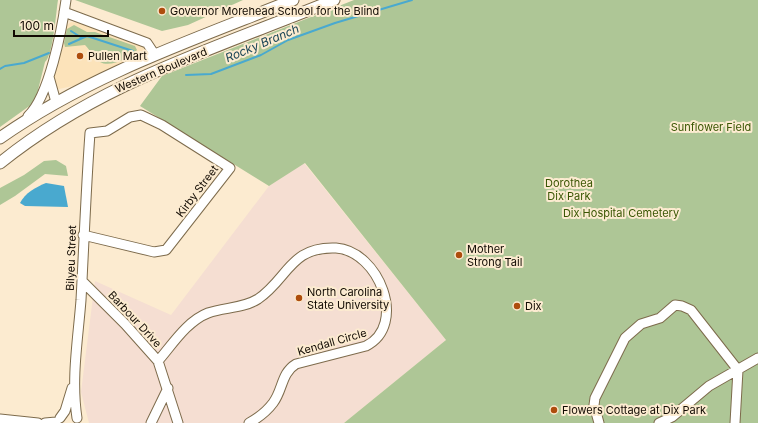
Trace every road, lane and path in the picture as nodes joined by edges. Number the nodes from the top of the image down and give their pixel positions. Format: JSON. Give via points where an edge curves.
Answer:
{"nodes":[{"id":1,"x":66,"y":0,"type":"edge"},
{"id":2,"x":293,"y":0,"type":"edge"},
{"id":3,"x":334,"y":0,"type":"edge"},
{"id":4,"x":64,"y":12,"type":"junction"},
{"id":5,"x":155,"y":55,"type":"junction"},
{"id":6,"x":161,"y":68,"type":"junction"},
{"id":7,"x":49,"y":76,"type":"junction"},
{"id":8,"x":56,"y":102,"type":"junction"},
{"id":9,"x":20,"y":124,"type":"junction"},
{"id":10,"x":43,"y":131,"type":"junction"},
{"id":11,"x":90,"y":133,"type":"joint"},
{"id":12,"x":0,"y":138,"type":"edge"},
{"id":13,"x":0,"y":164,"type":"edge"},
{"id":14,"x":83,"y":234,"type":"junction"},
{"id":15,"x":82,"y":281,"type":"junction"},
{"id":16,"x":758,"y":358,"type":"edge"},
{"id":17,"x":158,"y":361,"type":"junction"},
{"id":18,"x":738,"y":370,"type":"junction"},
{"id":19,"x":74,"y":383,"type":"junction"},
{"id":20,"x":168,"y":388,"type":"junction"},
{"id":21,"x":0,"y":419,"type":"edge"},
{"id":22,"x":57,"y":421,"type":"edge"},
{"id":23,"x":79,"y":421,"type":"edge"},
{"id":24,"x":38,"y":423,"type":"edge"},
{"id":25,"x":45,"y":423,"type":"edge"},
{"id":26,"x":151,"y":423,"type":"edge"},
{"id":27,"x":178,"y":423,"type":"edge"},
{"id":28,"x":249,"y":423,"type":"edge"},
{"id":29,"x":599,"y":423,"type":"edge"},
{"id":30,"x":659,"y":423,"type":"edge"},
{"id":31,"x":735,"y":423,"type":"edge"}],
"edges":[{"from":1,"to":4,"type":"street"},
{"from":2,"to":5,"type":"main road","name":"Western Boulevard"},
{"from":3,"to":6,"type":"main road","name":"Western Boulevard"},
{"from":4,"to":5,"type":"street","via":[[147,42]]},
{"from":4,"to":7,"type":"street"},
{"from":5,"to":6,"type":"main road"},
{"from":5,"to":8,"type":"main road","name":"Western Boulevard","via":[[107,75]]},
{"from":6,"to":10,"type":"main road","name":"Western Boulevard","via":[[104,95]]},
{"from":7,"to":8,"type":"street"},
{"from":7,"to":9,"type":"street","via":[[36,109]]},
{"from":8,"to":9,"type":"main road","name":"Western Boulevard"},
{"from":8,"to":10,"type":"main road","via":[[58,113]]},
{"from":9,"to":12,"type":"main road","name":"Western Boulevard"},
{"from":10,"to":13,"type":"main road","name":"Western Boulevard"},
{"from":11,"to":14,"type":"street","name":"Bilyeu Street"},
{"from":11,"to":14,"type":"street","name":"Kirby Street","via":[[107,131],[130,117],[141,115],[162,125],[230,168],[166,250],[154,252]]},
{"from":14,"to":15,"type":"street","name":"Bilyeu Street"},
{"from":15,"to":17,"type":"street","name":"Barbour Drive"},
{"from":15,"to":19,"type":"street","name":"Bilyeu Street"},
{"from":16,"to":18,"type":"street"},
{"from":17,"to":20,"type":"street","name":"Barbour Drive"},
{"from":17,"to":28,"type":"street","name":"Kendall Circle","via":[[184,330],[200,317],[255,301],[269,291],[290,264],[304,254],[335,248],[356,256],[372,268],[386,298],[385,316],[375,342],[296,364],[290,368],[274,402],[263,414]]},
{"from":18,"to":29,"type":"street","via":[[690,310],[675,305],[660,318],[641,324],[626,338],[595,398],[594,405]]},
{"from":18,"to":30,"type":"street","via":[[709,386],[672,417]]},
{"from":18,"to":31,"type":"street"},
{"from":19,"to":22,"type":"street","name":"Bilyeu Street","via":[[65,411]]},
{"from":19,"to":23,"type":"street","name":"Bilyeu Street"},
{"from":20,"to":26,"type":"street"},
{"from":20,"to":27,"type":"street","name":"Barbour Drive"},
{"from":21,"to":24,"type":"street"},
{"from":22,"to":23,"type":"street","via":[[69,416]]},
{"from":22,"to":25,"type":"street"}]}
